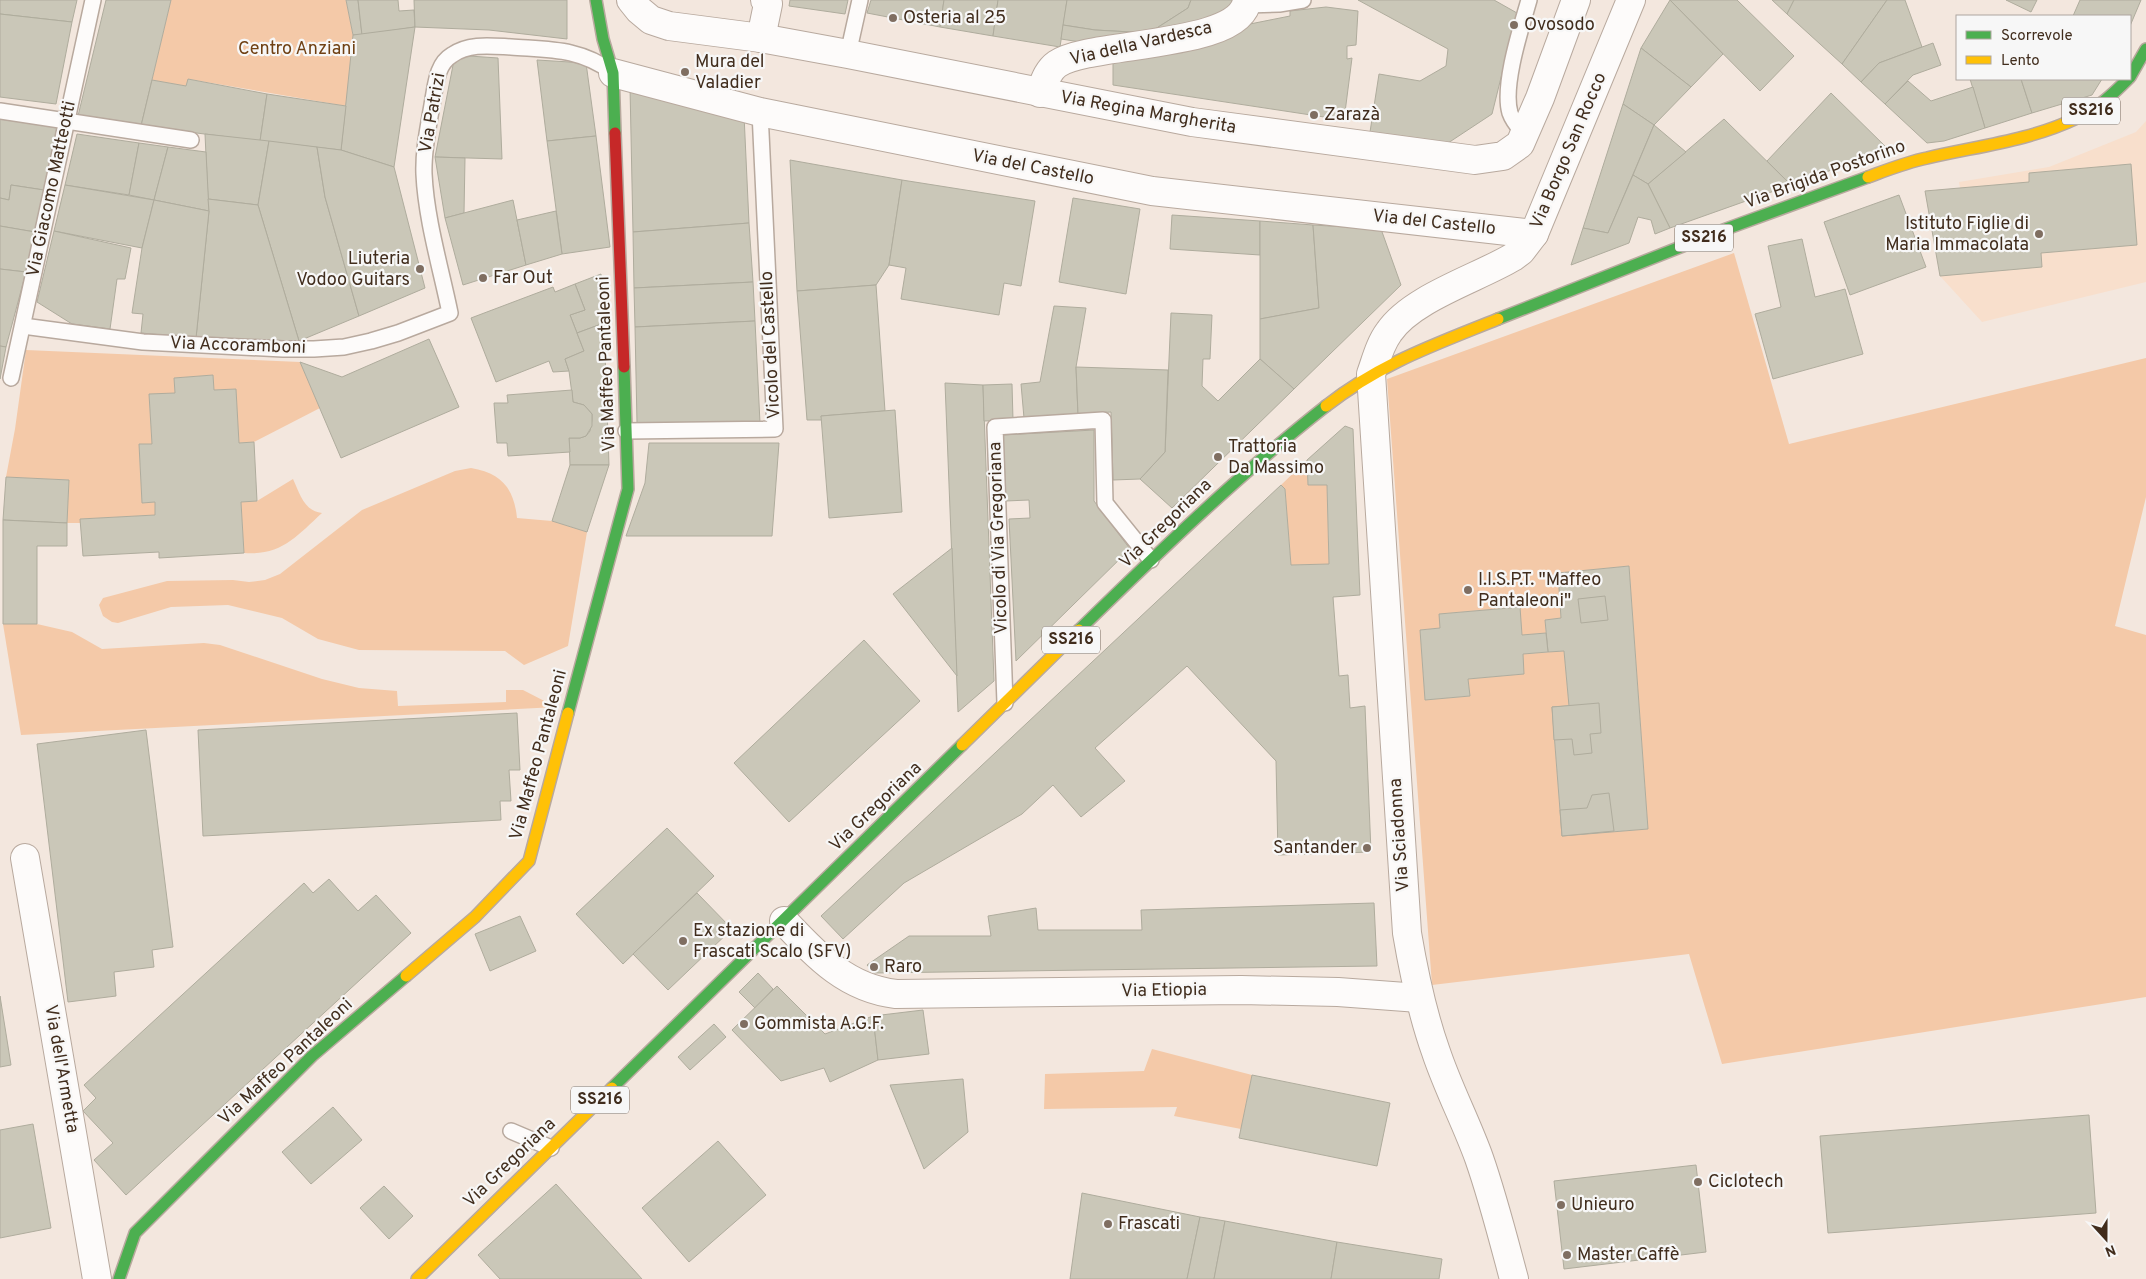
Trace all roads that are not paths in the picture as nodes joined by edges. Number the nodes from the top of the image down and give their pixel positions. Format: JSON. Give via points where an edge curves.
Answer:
{"nodes":[{"id":1,"x":92,"y":0,"type":"edge"},
{"id":2,"x":596,"y":0,"type":"edge"},
{"id":3,"x":631,"y":0,"type":"edge"},
{"id":4,"x":765,"y":0,"type":"edge"},
{"id":5,"x":860,"y":0,"type":"edge"},
{"id":6,"x":1302,"y":0,"type":"edge"},
{"id":7,"x":1529,"y":0,"type":"edge"},
{"id":8,"x":1576,"y":0,"type":"edge"},
{"id":9,"x":1631,"y":0,"type":"edge"},
{"id":10,"x":1248,"y":2,"type":"edge"},
{"id":11,"x":761,"y":38,"type":"junction"},
{"id":12,"x":2146,"y":49,"type":"edge"},
{"id":13,"x":848,"y":54,"type":"junction"},
{"id":14,"x":613,"y":73,"type":"junction"},
{"id":15,"x":2131,"y":75,"type":"edge"},
{"id":16,"x":2127,"y":80,"type":"edge"},
{"id":17,"x":1040,"y":93,"type":"junction"},
{"id":18,"x":0,"y":111,"type":"edge"},
{"id":19,"x":760,"y":112,"type":"junction"},
{"id":20,"x":67,"y":121,"type":"junction"},
{"id":21,"x":1525,"y":135,"type":"junction"},
{"id":22,"x":191,"y":140,"type":"dead end"},
{"id":23,"x":1534,"y":234,"type":"junction"},
{"id":24,"x":450,"y":313,"type":"joint"},
{"id":25,"x":23,"y":326,"type":"junction"},
{"id":26,"x":1371,"y":374,"type":"junction"},
{"id":27,"x":11,"y":378,"type":"dead end"},
{"id":28,"x":626,"y":431,"type":"junction"},
{"id":29,"x":1151,"y":560,"type":"junction"},
{"id":30,"x":1005,"y":704,"type":"junction"},
{"id":31,"x":25,"y":858,"type":"dead end"},
{"id":32,"x":784,"y":920,"type":"junction"},
{"id":33,"x":1419,"y":998,"type":"junction"},
{"id":34,"x":510,"y":1131,"type":"dead end"},
{"id":35,"x":551,"y":1148,"type":"junction"},
{"id":36,"x":424,"y":1277,"type":"edge"},
{"id":37,"x":98,"y":1279,"type":"edge"},
{"id":38,"x":119,"y":1279,"type":"edge"},
{"id":39,"x":1514,"y":1279,"type":"edge"}],
"edges":[{"from":1,"to":20,"type":"lane","name":"Via Giacomo Matteotti"},
{"from":2,"to":14,"type":"main road"},
{"from":3,"to":11,"type":"street","name":"Via Regina Margherita","via":[[651,20],[670,26]]},
{"from":4,"to":11,"type":"street","via":[[768,4]]},
{"from":5,"to":13,"type":"lane"},
{"from":6,"to":10,"type":"lane","via":[[1279,4]]},
{"from":7,"to":21,"type":"lane","via":[[1509,81],[1508,104],[1513,121]]},
{"from":8,"to":21,"type":"street","name":"Via Regina Margherita"},
{"from":9,"to":23,"type":"street","name":"Via Borgo San Rocco"},
{"from":10,"to":17,"type":"street","name":"Via della Vardesca","via":[[1240,15],[1228,23],[1196,34],[1064,61],[1051,70]]},
{"from":11,"to":13,"type":"street","name":"Via Regina Margherita"},
{"from":12,"to":15,"type":"main road","number":"SS216"},
{"from":13,"to":17,"type":"street","name":"Via Regina Margherita"},
{"from":14,"to":19,"type":"street","name":"Via del Castello"},
{"from":14,"to":24,"type":"lane","name":"Via Patrizi","via":[[591,58],[569,51],[482,45],[465,48],[442,64],[427,134],[424,175]]},
{"from":14,"to":28,"type":"main road","name":"Via Maffeo Pantaleoni"},
{"from":16,"to":26,"type":"main road","name":"Via Brigida Postorino","number":"SS216","via":[[2093,110],[2070,122],[2014,141],[1910,162],[1796,202],[1440,341]]},
{"from":17,"to":21,"type":"street","name":"Via Regina Margherita","via":[[1192,122],[1475,160],[1495,158],[1510,152]]},
{"from":18,"to":20,"type":"lane"},
{"from":19,"to":23,"type":"street","name":"Via del Castello","via":[[1152,191]]},
{"from":19,"to":28,"type":"lane","name":"Vicolo del Castello","via":[[775,429]]},
{"from":20,"to":22,"type":"lane"},
{"from":20,"to":25,"type":"lane","name":"Via Giacomo Matteotti"},
{"from":23,"to":26,"type":"street","name":"Via Borgo San Rocco","via":[[1513,257],[1404,316],[1389,331]]},
{"from":24,"to":25,"type":"lane","name":"Via Accoramboni","via":[[371,341],[314,349],[143,342]]},
{"from":25,"to":27,"type":"lane","name":"Via Giacomo Matteotti"},
{"from":26,"to":29,"type":"main road","name":"Via Gregoriana","number":"SS216","via":[[1329,402],[1268,453]]},
{"from":26,"to":33,"type":"street","name":"Via Sciadonna","via":[[1405,917]]},
{"from":28,"to":38,"type":"main road","name":"Via Maffeo Pantaleoni","via":[[628,488],[529,861],[475,917],[312,1056],[135,1233]]},
{"from":29,"to":30,"type":"main road","name":"Via Gregoriana","number":"SS216"},
{"from":29,"to":30,"type":"lane","name":"Vicolo di Via Gregoriana","via":[[1105,503],[1103,420],[995,427]]},
{"from":30,"to":32,"type":"main road","name":"Via Gregoriana","number":"SS216"},
{"from":31,"to":37,"type":"street","name":"Via dell'Armetta"},
{"from":32,"to":33,"type":"street","name":"Via Etiopia","via":[[825,963],[854,982],[872,990],[909,995],[1251,990]]},
{"from":32,"to":35,"type":"main road","name":"Via Gregoriana","number":"SS216"},
{"from":33,"to":39,"type":"street","name":"Via Sciadonna","via":[[1438,1059],[1479,1160]]},
{"from":34,"to":35,"type":"lane"},
{"from":35,"to":36,"type":"main road","name":"Via Gregoriana","number":"SS216"}]}
